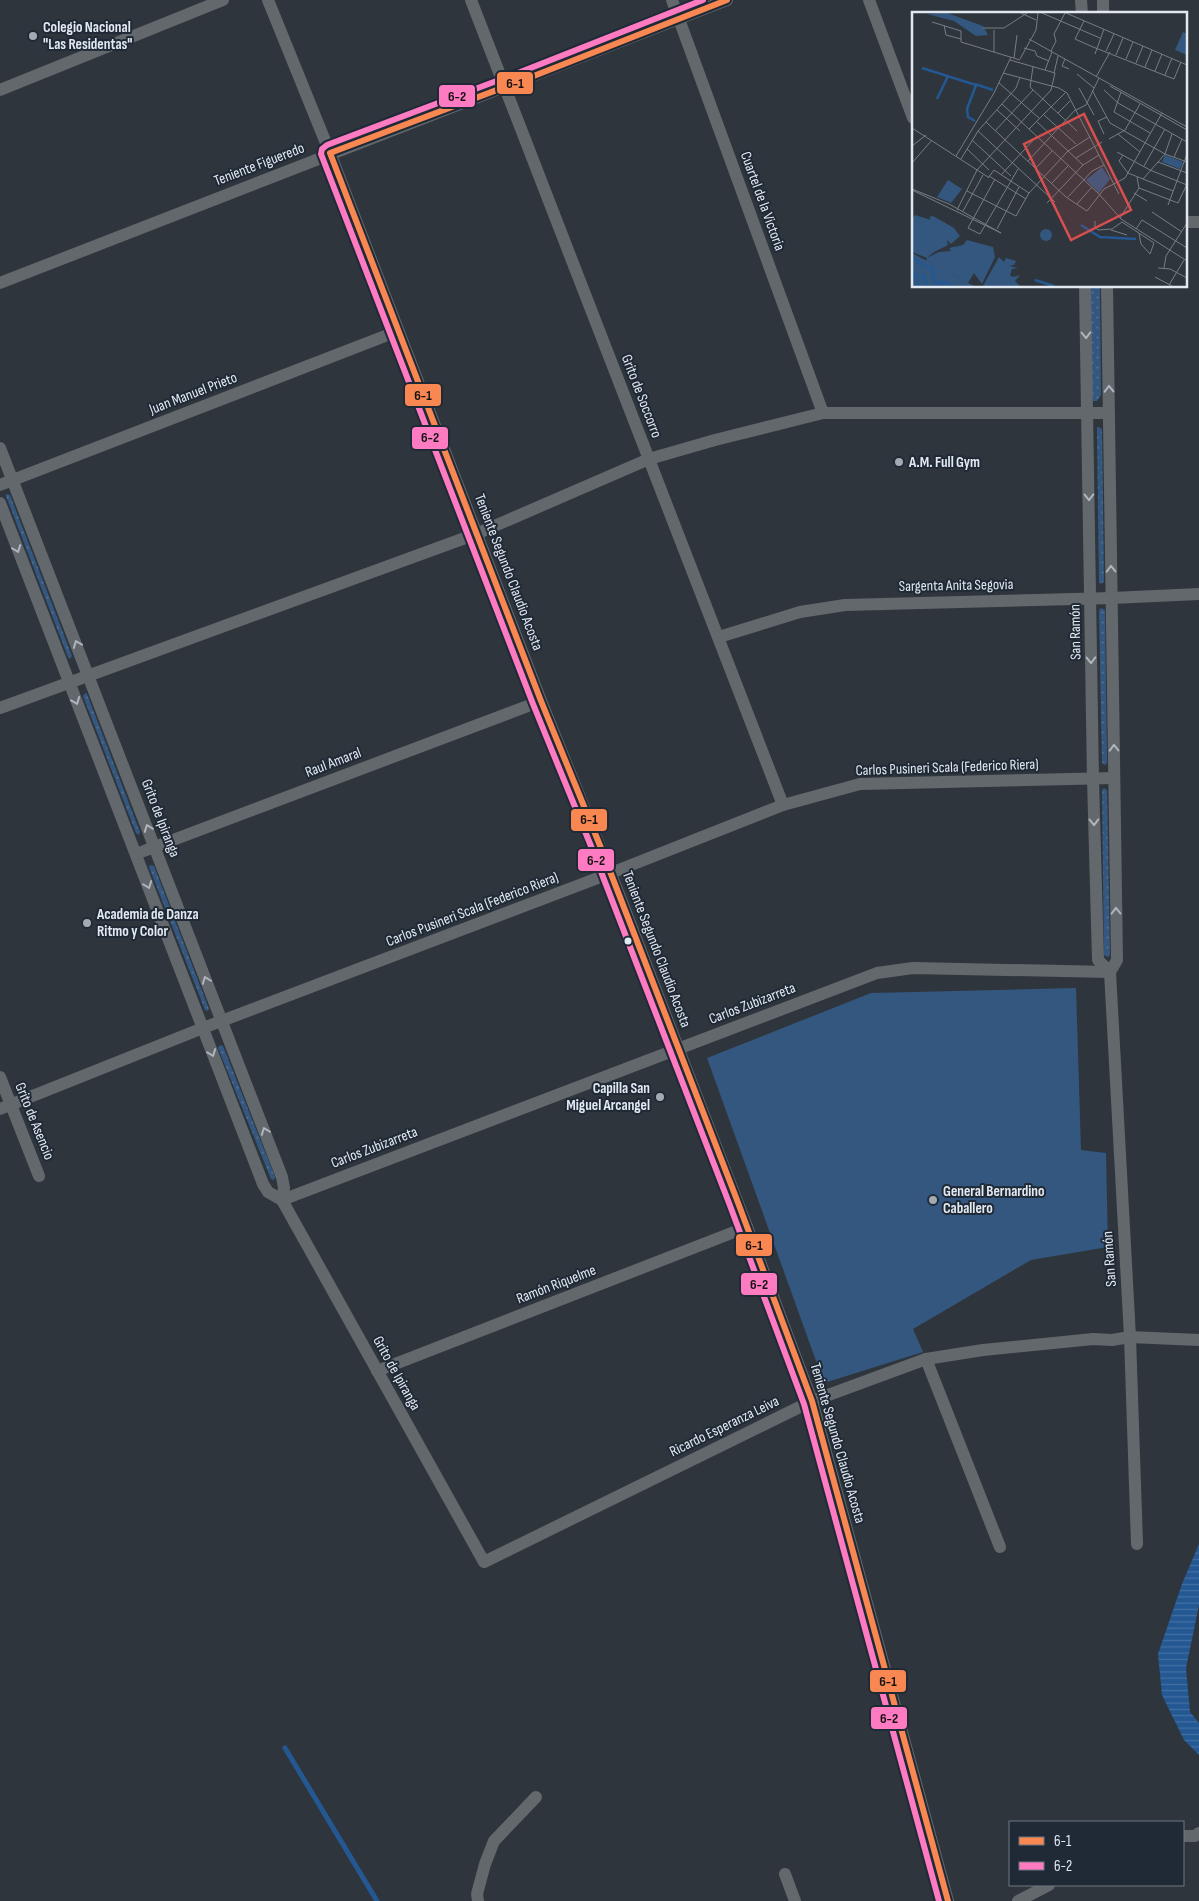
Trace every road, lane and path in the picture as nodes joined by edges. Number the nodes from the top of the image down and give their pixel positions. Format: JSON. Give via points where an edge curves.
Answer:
{"nodes":[{"id":1,"x":223,"y":0,"type":"edge"},
{"id":2,"x":268,"y":0,"type":"edge"},
{"id":3,"x":471,"y":0,"type":"edge"},
{"id":4,"x":672,"y":0,"type":"edge"},
{"id":5,"x":727,"y":0,"type":"edge"},
{"id":6,"x":869,"y":0,"type":"edge"},
{"id":7,"x":679,"y":18,"type":"junction"},
{"id":8,"x":505,"y":87,"type":"junction"},
{"id":9,"x":0,"y":90,"type":"edge"},
{"id":10,"x":912,"y":115,"type":"edge"},
{"id":11,"x":330,"y":153,"type":"junction"},
{"id":12,"x":1186,"y":222,"type":"edge"},
{"id":13,"x":1199,"y":222,"type":"edge"},
{"id":14,"x":0,"y":283,"type":"edge"},
{"id":15,"x":1086,"y":288,"type":"edge"},
{"id":16,"x":1107,"y":288,"type":"edge"},
{"id":17,"x":398,"y":331,"type":"junction"},
{"id":18,"x":823,"y":413,"type":"junction"},
{"id":19,"x":1087,"y":413,"type":"junction"},
{"id":20,"x":1109,"y":413,"type":"junction"},
{"id":21,"x":0,"y":448,"type":"edge"},
{"id":22,"x":649,"y":459,"type":"junction"},
{"id":23,"x":13,"y":481,"type":"junction"},
{"id":24,"x":0,"y":485,"type":"edge"},
{"id":25,"x":0,"y":504,"type":"edge"},
{"id":26,"x":476,"y":534,"type":"junction"},
{"id":27,"x":1199,"y":594,"type":"edge"},
{"id":28,"x":1090,"y":598,"type":"junction"},
{"id":29,"x":1112,"y":598,"type":"junction"},
{"id":30,"x":719,"y":637,"type":"junction"},
{"id":31,"x":90,"y":676,"type":"junction"},
{"id":32,"x":68,"y":682,"type":"junction"},
{"id":33,"x":541,"y":701,"type":"junction"},
{"id":34,"x":0,"y":708,"type":"edge"},
{"id":35,"x":1114,"y":778,"type":"junction"},
{"id":36,"x":1093,"y":779,"type":"junction"},
{"id":37,"x":783,"y":805,"type":"junction"},
{"id":38,"x":154,"y":847,"type":"junction"},
{"id":39,"x":136,"y":854,"type":"junction"},
{"id":40,"x":610,"y":873,"type":"junction"},
{"id":41,"x":1110,"y":972,"type":"junction"},
{"id":42,"x":222,"y":1021,"type":"junction"},
{"id":43,"x":203,"y":1028,"type":"junction"},
{"id":44,"x":678,"y":1048,"type":"junction"},
{"id":45,"x":0,"y":1077,"type":"edge"},
{"id":46,"x":5,"y":1107,"type":"edge"},
{"id":47,"x":39,"y":1176,"type":"dead end"},
{"id":48,"x":282,"y":1200,"type":"junction"},
{"id":49,"x":747,"y":1227,"type":"junction"},
{"id":50,"x":1130,"y":1337,"type":"junction"},
{"id":51,"x":1199,"y":1340,"type":"edge"},
{"id":52,"x":926,"y":1359,"type":"junction"},
{"id":53,"x":377,"y":1372,"type":"junction"},
{"id":54,"x":812,"y":1400,"type":"junction"},
{"id":55,"x":1138,"y":1544,"type":"dead end"},
{"id":56,"x":1000,"y":1547,"type":"dead end"},
{"id":57,"x":484,"y":1562,"type":"joint"},
{"id":58,"x":536,"y":1797,"type":"dead end"},
{"id":59,"x":1199,"y":1833,"type":"edge"},
{"id":60,"x":1184,"y":1836,"type":"edge"},
{"id":61,"x":785,"y":1874,"type":"dead end"},
{"id":62,"x":1047,"y":1886,"type":"edge"},
{"id":63,"x":478,"y":1901,"type":"edge"},
{"id":64,"x":795,"y":1901,"type":"edge"},
{"id":65,"x":948,"y":1901,"type":"edge"},
{"id":66,"x":1018,"y":1901,"type":"edge"}],
"edges":[{"from":1,"to":9,"type":"street"},
{"from":2,"to":11,"type":"street","name":"Teniente Segundo Claudio Acosta"},
{"from":3,"to":8,"type":"street","name":"Grito de Soccorro"},
{"from":4,"to":7,"type":"street","name":"Cuartel de la Victoria"},
{"from":5,"to":7,"type":"street","name":"Teniente Figueredo"},
{"from":6,"to":10,"type":"street"},
{"from":7,"to":8,"type":"street","name":"Teniente Figueredo"},
{"from":7,"to":18,"type":"street","name":"Cuartel de la Victoria"},
{"from":8,"to":11,"type":"street","name":"Teniente Figueredo"},
{"from":8,"to":22,"type":"street","name":"Grito de Soccorro"},
{"from":11,"to":14,"type":"street","name":"Teniente Figueredo"},
{"from":11,"to":17,"type":"street","name":"Teniente Segundo Claudio Acosta"},
{"from":12,"to":13,"type":"street"},
{"from":15,"to":19,"type":"street","name":"San Ramón","one_way":true},
{"from":20,"to":16,"type":"street","name":"San Ramón","one_way":true},
{"from":17,"to":23,"type":"street","name":"Juan Manuel Prieto"},
{"from":17,"to":26,"type":"street","name":"Teniente Segundo Claudio Acosta"},
{"from":18,"to":19,"type":"street"},
{"from":18,"to":22,"type":"street"},
{"from":19,"to":20,"type":"street"},
{"from":19,"to":28,"type":"street","name":"San Ramón","one_way":true},
{"from":29,"to":20,"type":"street","name":"San Ramón","one_way":true},
{"from":21,"to":23,"type":"street","name":"Grito de Ipiranga"},
{"from":22,"to":26,"type":"street"},
{"from":22,"to":30,"type":"street","name":"Grito de Soccorro"},
{"from":23,"to":24,"type":"street","name":"Juan Manuel Prieto"},
{"from":31,"to":23,"type":"street","name":"Grito de Ipiranga","one_way":true},
{"from":25,"to":32,"type":"street","name":"Grito de Ipiranga","one_way":true},
{"from":26,"to":31,"type":"street"},
{"from":26,"to":33,"type":"street","name":"Teniente Segundo Claudio Acosta"},
{"from":27,"to":29,"type":"street","name":"Sargenta Anita Segovia"},
{"from":28,"to":29,"type":"street","name":"Sargenta Anita Segovia"},
{"from":28,"to":30,"type":"street","name":"Sargenta Anita Segovia","via":[[845,605],[800,612]]},
{"from":28,"to":36,"type":"street","name":"San Ramón","one_way":true},
{"from":35,"to":29,"type":"street","name":"San Ramón","one_way":true},
{"from":30,"to":37,"type":"street","name":"Grito de Soccorro"},
{"from":31,"to":32,"type":"street"},
{"from":38,"to":31,"type":"street","name":"Grito de Ipiranga","one_way":true},
{"from":32,"to":34,"type":"street"},
{"from":32,"to":39,"type":"street","name":"Grito de Ipiranga","one_way":true},
{"from":33,"to":38,"type":"street","name":"Raul Amaral"},
{"from":33,"to":40,"type":"street","name":"Teniente Segundo Claudio Acosta"},
{"from":35,"to":36,"type":"street","name":"Carlos Pusineri Scala (Federico Riera)"},
{"from":41,"to":35,"type":"street","name":"San Ramón","one_way":true,"via":[[1117,960]]},
{"from":36,"to":37,"type":"street","name":"Carlos Pusineri Scala (Federico Riera)","via":[[860,784]]},
{"from":36,"to":41,"type":"street","name":"San Ramón","one_way":true,"via":[[1098,960]]},
{"from":37,"to":40,"type":"street","name":"Carlos Pusineri Scala (Federico Riera)"},
{"from":38,"to":39,"type":"street","name":"Raul Amaral"},
{"from":42,"to":38,"type":"street","name":"Grito de Ipiranga","one_way":true},
{"from":39,"to":43,"type":"street","name":"Grito de Ipiranga","one_way":true},
{"from":40,"to":42,"type":"street","name":"Carlos Pusineri Scala (Federico Riera)"},
{"from":40,"to":44,"type":"street","name":"Teniente Segundo Claudio Acosta"},
{"from":41,"to":44,"type":"street","name":"Carlos Zubizarreta","via":[[913,968],[877,973]]},
{"from":41,"to":50,"type":"street","name":"San Ramón"},
{"from":42,"to":43,"type":"street","name":"Carlos Pusineri Scala (Federico Riera)"},
{"from":48,"to":42,"type":"street","name":"Grito de Ipiranga","one_way":true,"via":[[282,1177]]},
{"from":43,"to":46,"type":"street","name":"Carlos Pusineri Scala (Federico Riera)"},
{"from":43,"to":48,"type":"street","name":"Grito de Ipiranga","one_way":true,"via":[[263,1184],[268,1192]]},
{"from":44,"to":48,"type":"street","name":"Carlos Zubizarreta"},
{"from":44,"to":49,"type":"street","name":"Teniente Segundo Claudio Acosta"},
{"from":45,"to":46,"type":"street","name":"Grito de Asencio"},
{"from":46,"to":47,"type":"street","name":"Grito de Asencio"},
{"from":48,"to":53,"type":"street","name":"Grito de Ipiranga"},
{"from":49,"to":53,"type":"street","name":"Ramón Riquelme"},
{"from":49,"to":54,"type":"street","name":"Teniente Segundo Claudio Acosta"},
{"from":50,"to":51,"type":"street","name":"Ricardo Esperanza Leiva"},
{"from":50,"to":52,"type":"street","name":"Ricardo Esperanza Leiva","via":[[1044,1343]]},
{"from":50,"to":55,"type":"street","name":"San Ramón"},
{"from":52,"to":54,"type":"street","name":"Ricardo Esperanza Leiva"},
{"from":52,"to":56,"type":"street"},
{"from":53,"to":57,"type":"street","name":"Grito de Ipiranga"},
{"from":54,"to":57,"type":"street","name":"Ricardo Esperanza Leiva"},
{"from":54,"to":65,"type":"street","name":"Teniente Segundo Claudio Acosta"},
{"from":58,"to":63,"type":"street","via":[[494,1841],[477,1894]]},
{"from":59,"to":60,"type":"street"},
{"from":61,"to":64,"type":"street"},
{"from":62,"to":66,"type":"street"}]}
